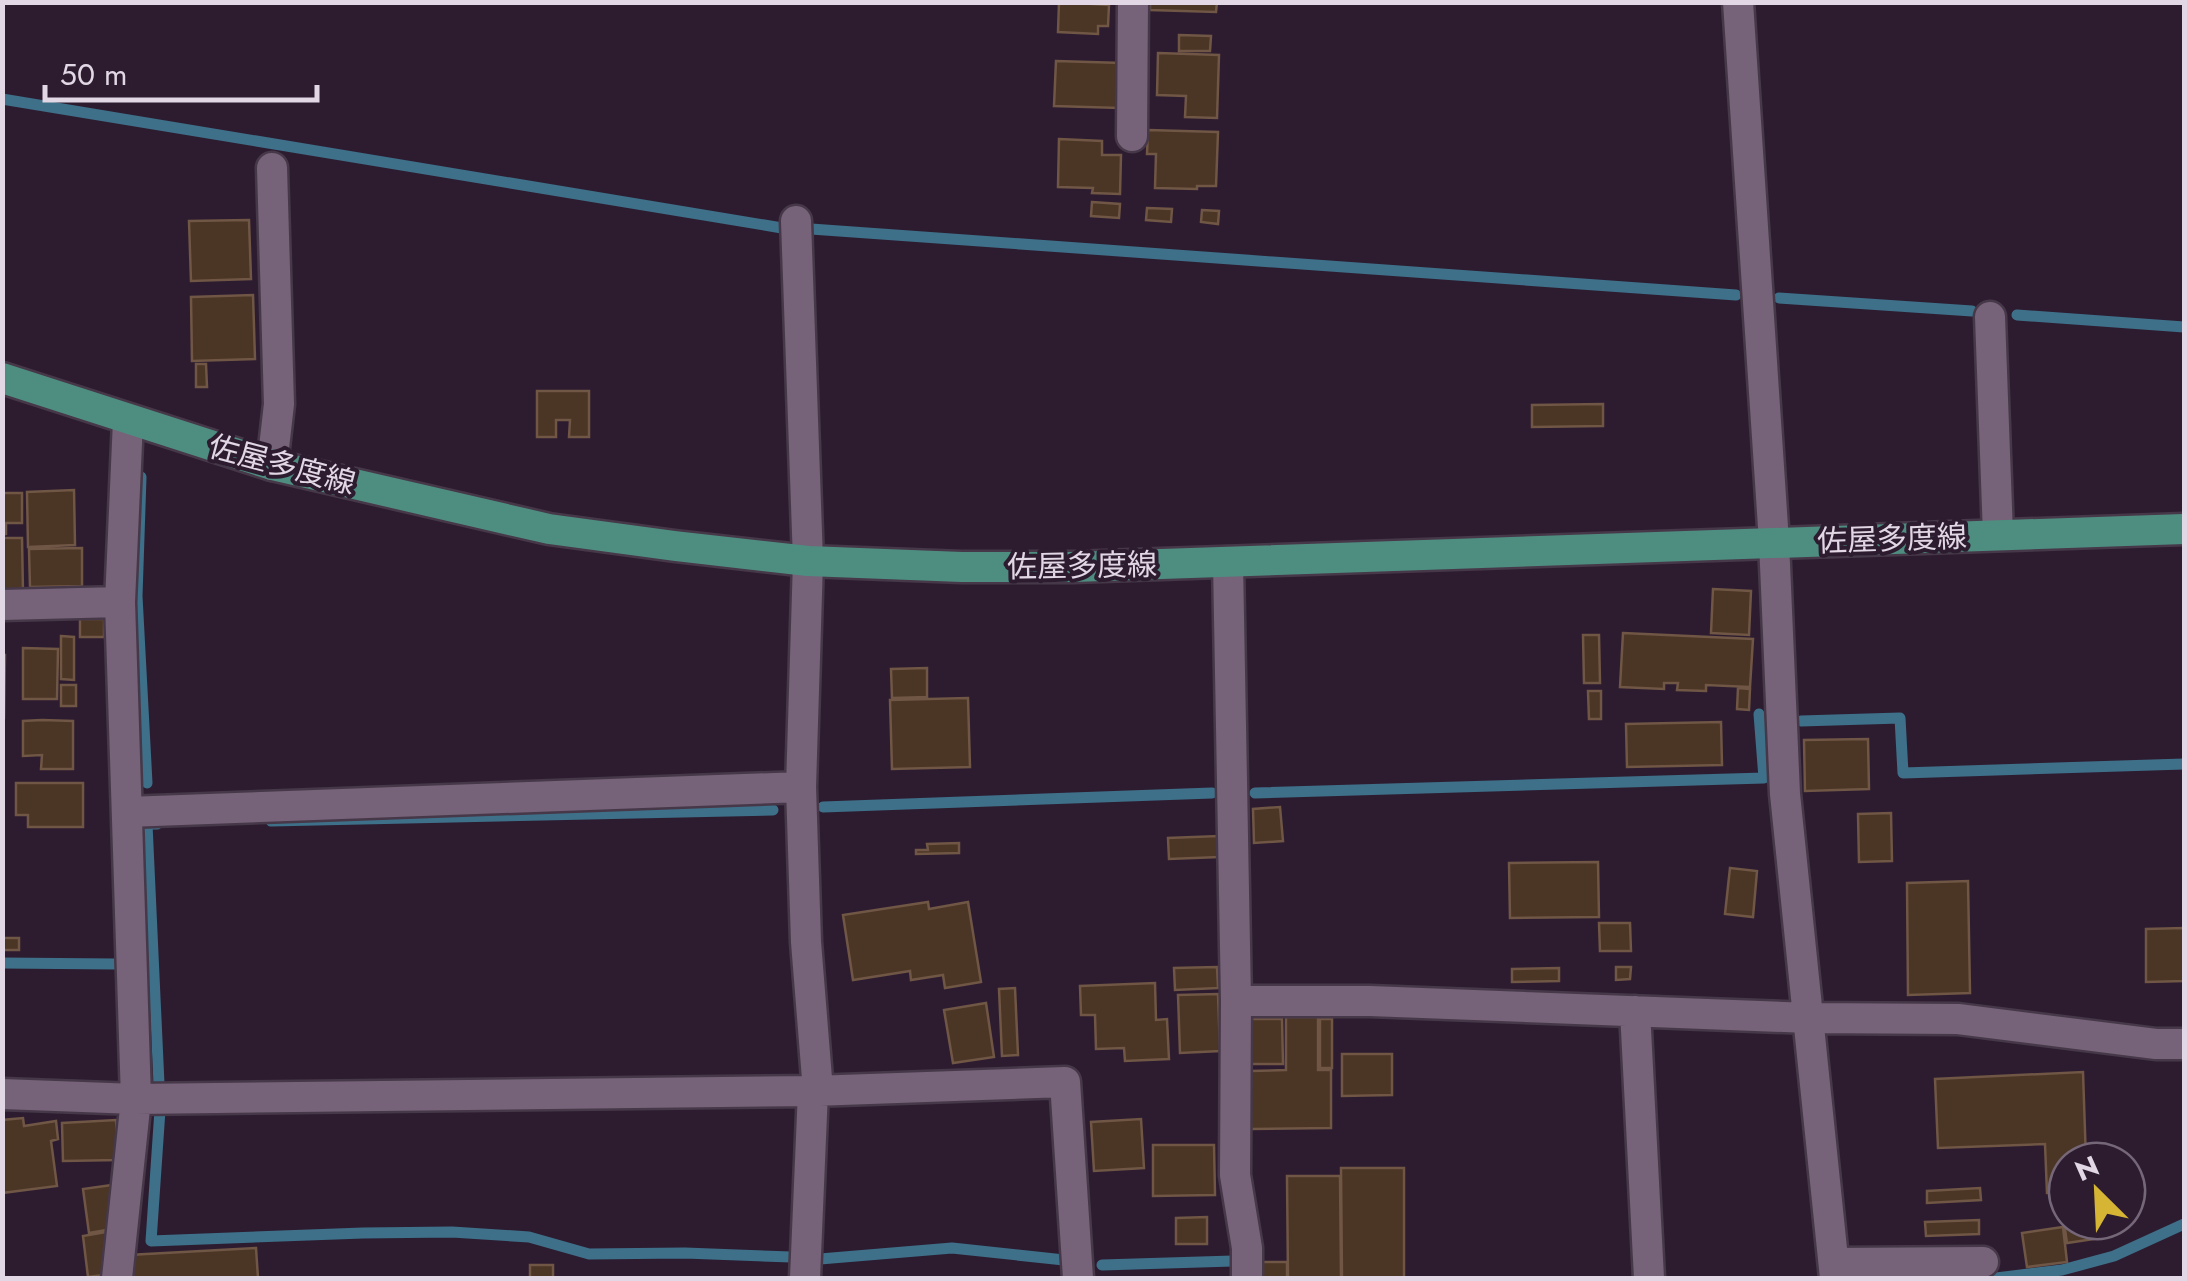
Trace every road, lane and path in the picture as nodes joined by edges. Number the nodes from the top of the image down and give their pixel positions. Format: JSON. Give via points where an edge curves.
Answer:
{"nodes":[{"id":1,"x":1133,"y":2,"type":"edge"},
{"id":2,"x":1738,"y":2,"type":"edge"},
{"id":3,"x":1132,"y":136,"type":"dead end"},
{"id":4,"x":272,"y":168,"type":"dead end"},
{"id":5,"x":796,"y":222,"type":"dead end"},
{"id":6,"x":1990,"y":317,"type":"dead end"},
{"id":7,"x":2,"y":378,"type":"edge"},
{"id":8,"x":128,"y":420,"type":"junction"},
{"id":9,"x":272,"y":466,"type":"junction"},
{"id":10,"x":2184,"y":530,"type":"edge"},
{"id":11,"x":1998,"y":536,"type":"junction"},
{"id":12,"x":1774,"y":542,"type":"junction"},
{"id":13,"x":808,"y":561,"type":"junction"},
{"id":14,"x":1228,"y":562,"type":"junction"},
{"id":15,"x":120,"y":602,"type":"junction"},
{"id":16,"x":2,"y":606,"type":"edge"},
{"id":17,"x":802,"y":787,"type":"junction"},
{"id":18,"x":126,"y":812,"type":"junction"},
{"id":19,"x":1236,"y":1001,"type":"junction"},
{"id":20,"x":1635,"y":1012,"type":"junction"},
{"id":21,"x":1809,"y":1018,"type":"junction"},
{"id":22,"x":2184,"y":1044,"type":"edge"},
{"id":23,"x":815,"y":1091,"type":"junction"},
{"id":24,"x":2,"y":1094,"type":"edge"},
{"id":25,"x":136,"y":1099,"type":"junction"},
{"id":26,"x":1984,"y":1262,"type":"dead end"},
{"id":27,"x":1835,"y":1271,"type":"edge"},
{"id":28,"x":117,"y":1278,"type":"edge"},
{"id":29,"x":806,"y":1278,"type":"edge"},
{"id":30,"x":1078,"y":1278,"type":"edge"},
{"id":31,"x":1247,"y":1278,"type":"edge"},
{"id":32,"x":1649,"y":1278,"type":"edge"}],
"edges":[{"from":1,"to":3,"type":"street"},
{"from":2,"to":12,"type":"street"},
{"from":4,"to":9,"type":"street","via":[[279,404]]},
{"from":5,"to":13,"type":"street"},
{"from":6,"to":11,"type":"street"},
{"from":7,"to":8,"type":"main road","name":"佐屋多度線"},
{"from":8,"to":9,"type":"main road","name":"佐屋多度線"},
{"from":8,"to":15,"type":"street"},
{"from":9,"to":13,"type":"main road","name":"佐屋多度線","via":[[549,528]]},
{"from":10,"to":11,"type":"main road","name":"佐屋多度線"},
{"from":11,"to":12,"type":"main road","name":"佐屋多度線"},
{"from":12,"to":14,"type":"main road","name":"佐屋多度線"},
{"from":12,"to":21,"type":"street","via":[[1785,794]]},
{"from":13,"to":14,"type":"main road","name":"佐屋多度線","via":[[962,568]]},
{"from":13,"to":17,"type":"street"},
{"from":14,"to":19,"type":"street"},
{"from":15,"to":16,"type":"street"},
{"from":15,"to":18,"type":"street"},
{"from":17,"to":18,"type":"street"},
{"from":17,"to":23,"type":"street"},
{"from":18,"to":25,"type":"street"},
{"from":19,"to":20,"type":"street"},
{"from":19,"to":31,"type":"street","via":[[1236,1175]]},
{"from":20,"to":21,"type":"street"},
{"from":20,"to":32,"type":"street"},
{"from":21,"to":22,"type":"street","via":[[1958,1019]]},
{"from":21,"to":27,"type":"street"},
{"from":23,"to":25,"type":"street"},
{"from":23,"to":29,"type":"street"},
{"from":23,"to":30,"type":"street","via":[[1066,1082]]},
{"from":24,"to":25,"type":"street"},
{"from":25,"to":28,"type":"street"},
{"from":26,"to":27,"type":"street"}]}
